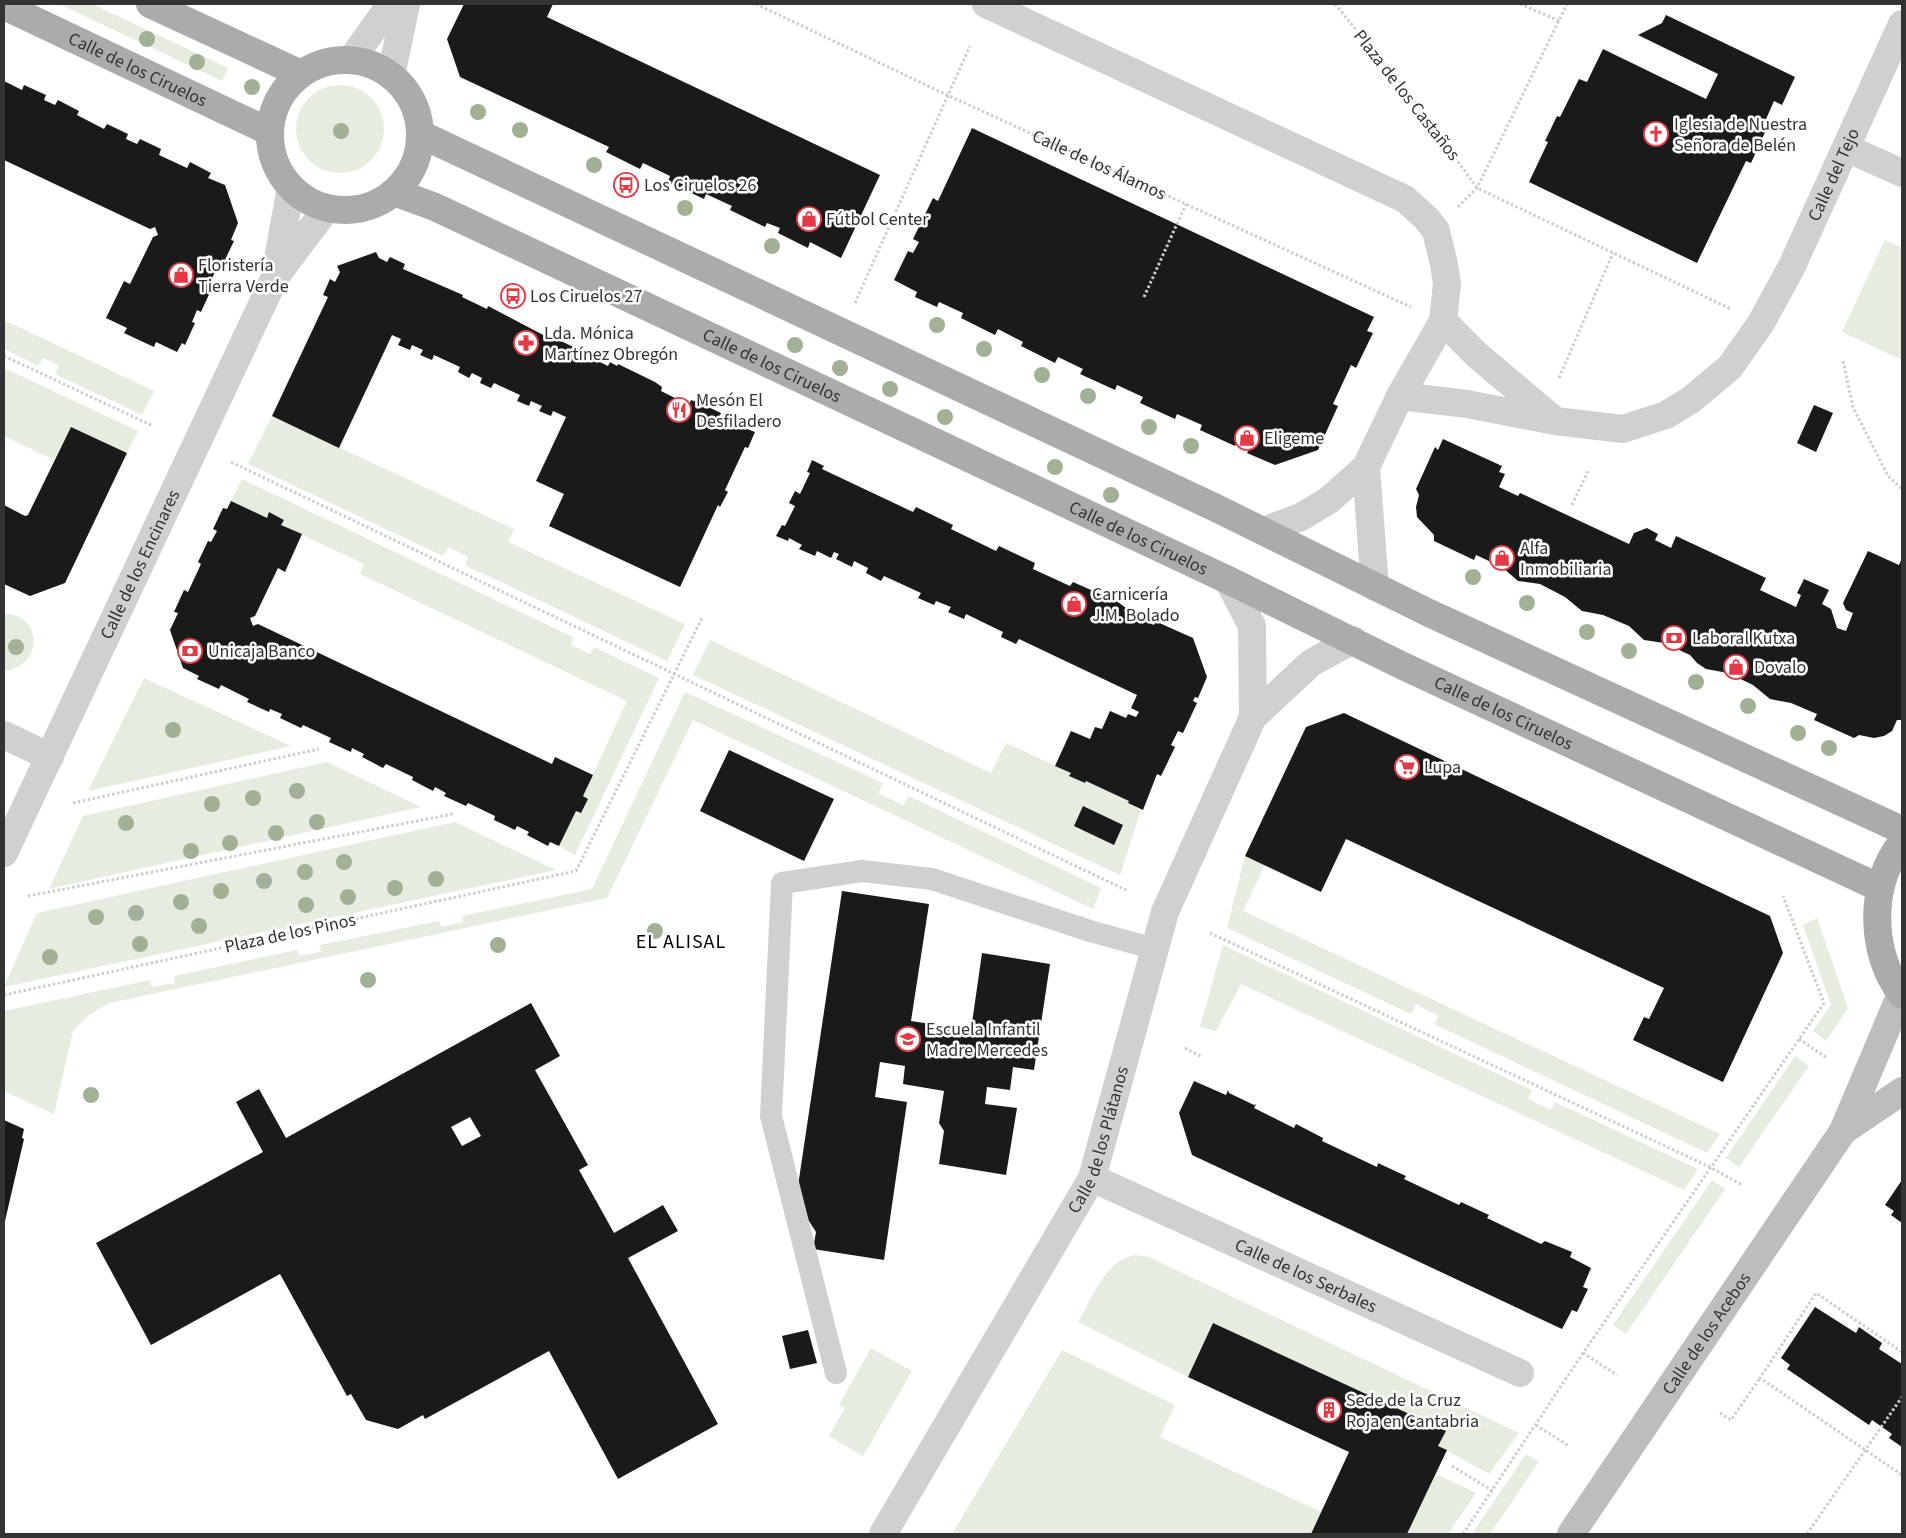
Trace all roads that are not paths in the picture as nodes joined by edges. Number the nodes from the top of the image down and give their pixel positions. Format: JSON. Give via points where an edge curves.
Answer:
{"nodes":[{"id":1,"x":150,"y":4,"type":"edge"},
{"id":2,"x":391,"y":4,"type":"edge"},
{"id":3,"x":406,"y":4,"type":"edge"},
{"id":4,"x":986,"y":4,"type":"edge"},
{"id":5,"x":4,"y":6,"type":"edge"},
{"id":6,"x":1902,"y":24,"type":"edge"},
{"id":7,"x":351,"y":60,"type":"junction"},
{"id":8,"x":301,"y":74,"type":"junction"},
{"id":9,"x":391,"y":76,"type":"junction"},
{"id":10,"x":270,"y":132,"type":"junction"},
{"id":11,"x":420,"y":134,"type":"junction"},
{"id":12,"x":1846,"y":148,"type":"junction"},
{"id":13,"x":1902,"y":173,"type":"edge"},
{"id":14,"x":291,"y":187,"type":"junction"},
{"id":15,"x":394,"y":192,"type":"junction"},
{"id":16,"x":328,"y":208,"type":"junction"},
{"id":17,"x":275,"y":277,"type":"junction"},
{"id":18,"x":1443,"y":321,"type":"junction"},
{"id":19,"x":1400,"y":396,"type":"junction"},
{"id":20,"x":1555,"y":421,"type":"junction"},
{"id":21,"x":1366,"y":467,"type":"junction"},
{"id":22,"x":1263,"y":531,"type":"junction"},
{"id":23,"x":1228,"y":580,"type":"junction"},
{"id":24,"x":1375,"y":587,"type":"junction"},
{"id":25,"x":1353,"y":640,"type":"junction"},
{"id":26,"x":1252,"y":717,"type":"junction"},
{"id":27,"x":4,"y":735,"type":"edge"},
{"id":28,"x":50,"y":757,"type":"junction"},
{"id":29,"x":1902,"y":830,"type":"edge"},
{"id":30,"x":1902,"y":842,"type":"edge"},
{"id":31,"x":4,"y":853,"type":"edge"},
{"id":32,"x":1880,"y":888,"type":"junction"},
{"id":33,"x":1155,"y":949,"type":"junction"},
{"id":34,"x":1902,"y":995,"type":"edge"},
{"id":35,"x":1902,"y":1091,"type":"edge"},
{"id":36,"x":1843,"y":1131,"type":"junction"},
{"id":37,"x":1092,"y":1178,"type":"junction"},
{"id":38,"x":1520,"y":1373,"type":"dead end"},
{"id":39,"x":836,"y":1374,"type":"dead end"},
{"id":40,"x":883,"y":1534,"type":"edge"},
{"id":41,"x":1571,"y":1534,"type":"edge"}],
"edges":[{"from":1,"to":8,"type":"main road"},
{"from":2,"to":7,"type":"street"},
{"from":3,"to":9,"type":"street"},
{"from":4,"to":18,"type":"street","via":[[1404,199],[1436,231],[1447,284]]},
{"from":5,"to":10,"type":"main road","name":"Calle de los Ciruelos"},
{"from":6,"to":12,"type":"street","name":"Calle del Tejo"},
{"from":7,"to":8,"type":"main road","via":[[329,62]]},
{"from":7,"to":9,"type":"main road","via":[[372,65]]},
{"from":8,"to":10,"type":"main road","via":[[283,92],[274,111]]},
{"from":9,"to":11,"type":"main road","via":[[408,96],[417,115]]},
{"from":10,"to":14,"type":"main road","via":[[272,152],[280,172]]},
{"from":11,"to":15,"type":"main road","via":[[412,168]]},
{"from":11,"to":22,"type":"main road"},
{"from":12,"to":13,"type":"street"},
{"from":12,"to":20,"type":"street","name":"Calle del Tejo","via":[[1791,268],[1761,324],[1730,366],[1666,415],[1623,429]]},
{"from":14,"to":16,"type":"main road","via":[[309,201]]},
{"from":14,"to":17,"type":"street","name":"Calle de los Encinares"},
{"from":15,"to":16,"type":"main road","via":[[360,208]]},
{"from":15,"to":23,"type":"main road","name":"Calle de los Ciruelos","via":[[435,207]]},
{"from":16,"to":17,"type":"street","name":"Calle de los Encinares"},
{"from":17,"to":28,"type":"street","name":"Calle de los Encinares"},
{"from":18,"to":19,"type":"street"},
{"from":18,"to":20,"type":"street","via":[[1477,355]]},
{"from":19,"to":20,"type":"street","name":"Calle del Tejo","via":[[1467,404]]},
{"from":19,"to":21,"type":"street"},
{"from":21,"to":22,"type":"street","via":[[1329,500],[1301,517]]},
{"from":21,"to":24,"type":"street"},
{"from":22,"to":24,"type":"main road"},
{"from":23,"to":25,"type":"main road","name":"Calle de los Ciruelos"},
{"from":23,"to":26,"type":"street","name":"Calle de los Plátanos","via":[[1252,626]]},
{"from":24,"to":29,"type":"main road"},
{"from":25,"to":26,"type":"street","name":"Calle de los Plátanos","via":[[1311,663]]},
{"from":25,"to":32,"type":"main road","name":"Calle de los Ciruelos"},
{"from":26,"to":33,"type":"street","name":"Calle de los Plátanos","via":[[1165,912]]},
{"from":27,"to":28,"type":"street"},
{"from":28,"to":31,"type":"street","name":"Calle de los Encinares"},
{"from":30,"to":32,"type":"main road"},
{"from":32,"to":34,"type":"main road","via":[[1877,910],[1880,949],[1892,981]]},
{"from":33,"to":37,"type":"street","name":"Calle de los Plátanos"},
{"from":33,"to":39,"type":"lane","via":[[932,879],[862,871],[782,884],[771,1116]]},
{"from":34,"to":36,"type":"main road","name":"Calle de los Acebos"},
{"from":35,"to":36,"type":"main road","name":"Calle de los Acebos"},
{"from":36,"to":41,"type":"main road","name":"Calle de los Acebos"},
{"from":37,"to":38,"type":"street","name":"Calle de los Serbales"},
{"from":37,"to":40,"type":"street","name":"Calle de los Plátanos"}]}
